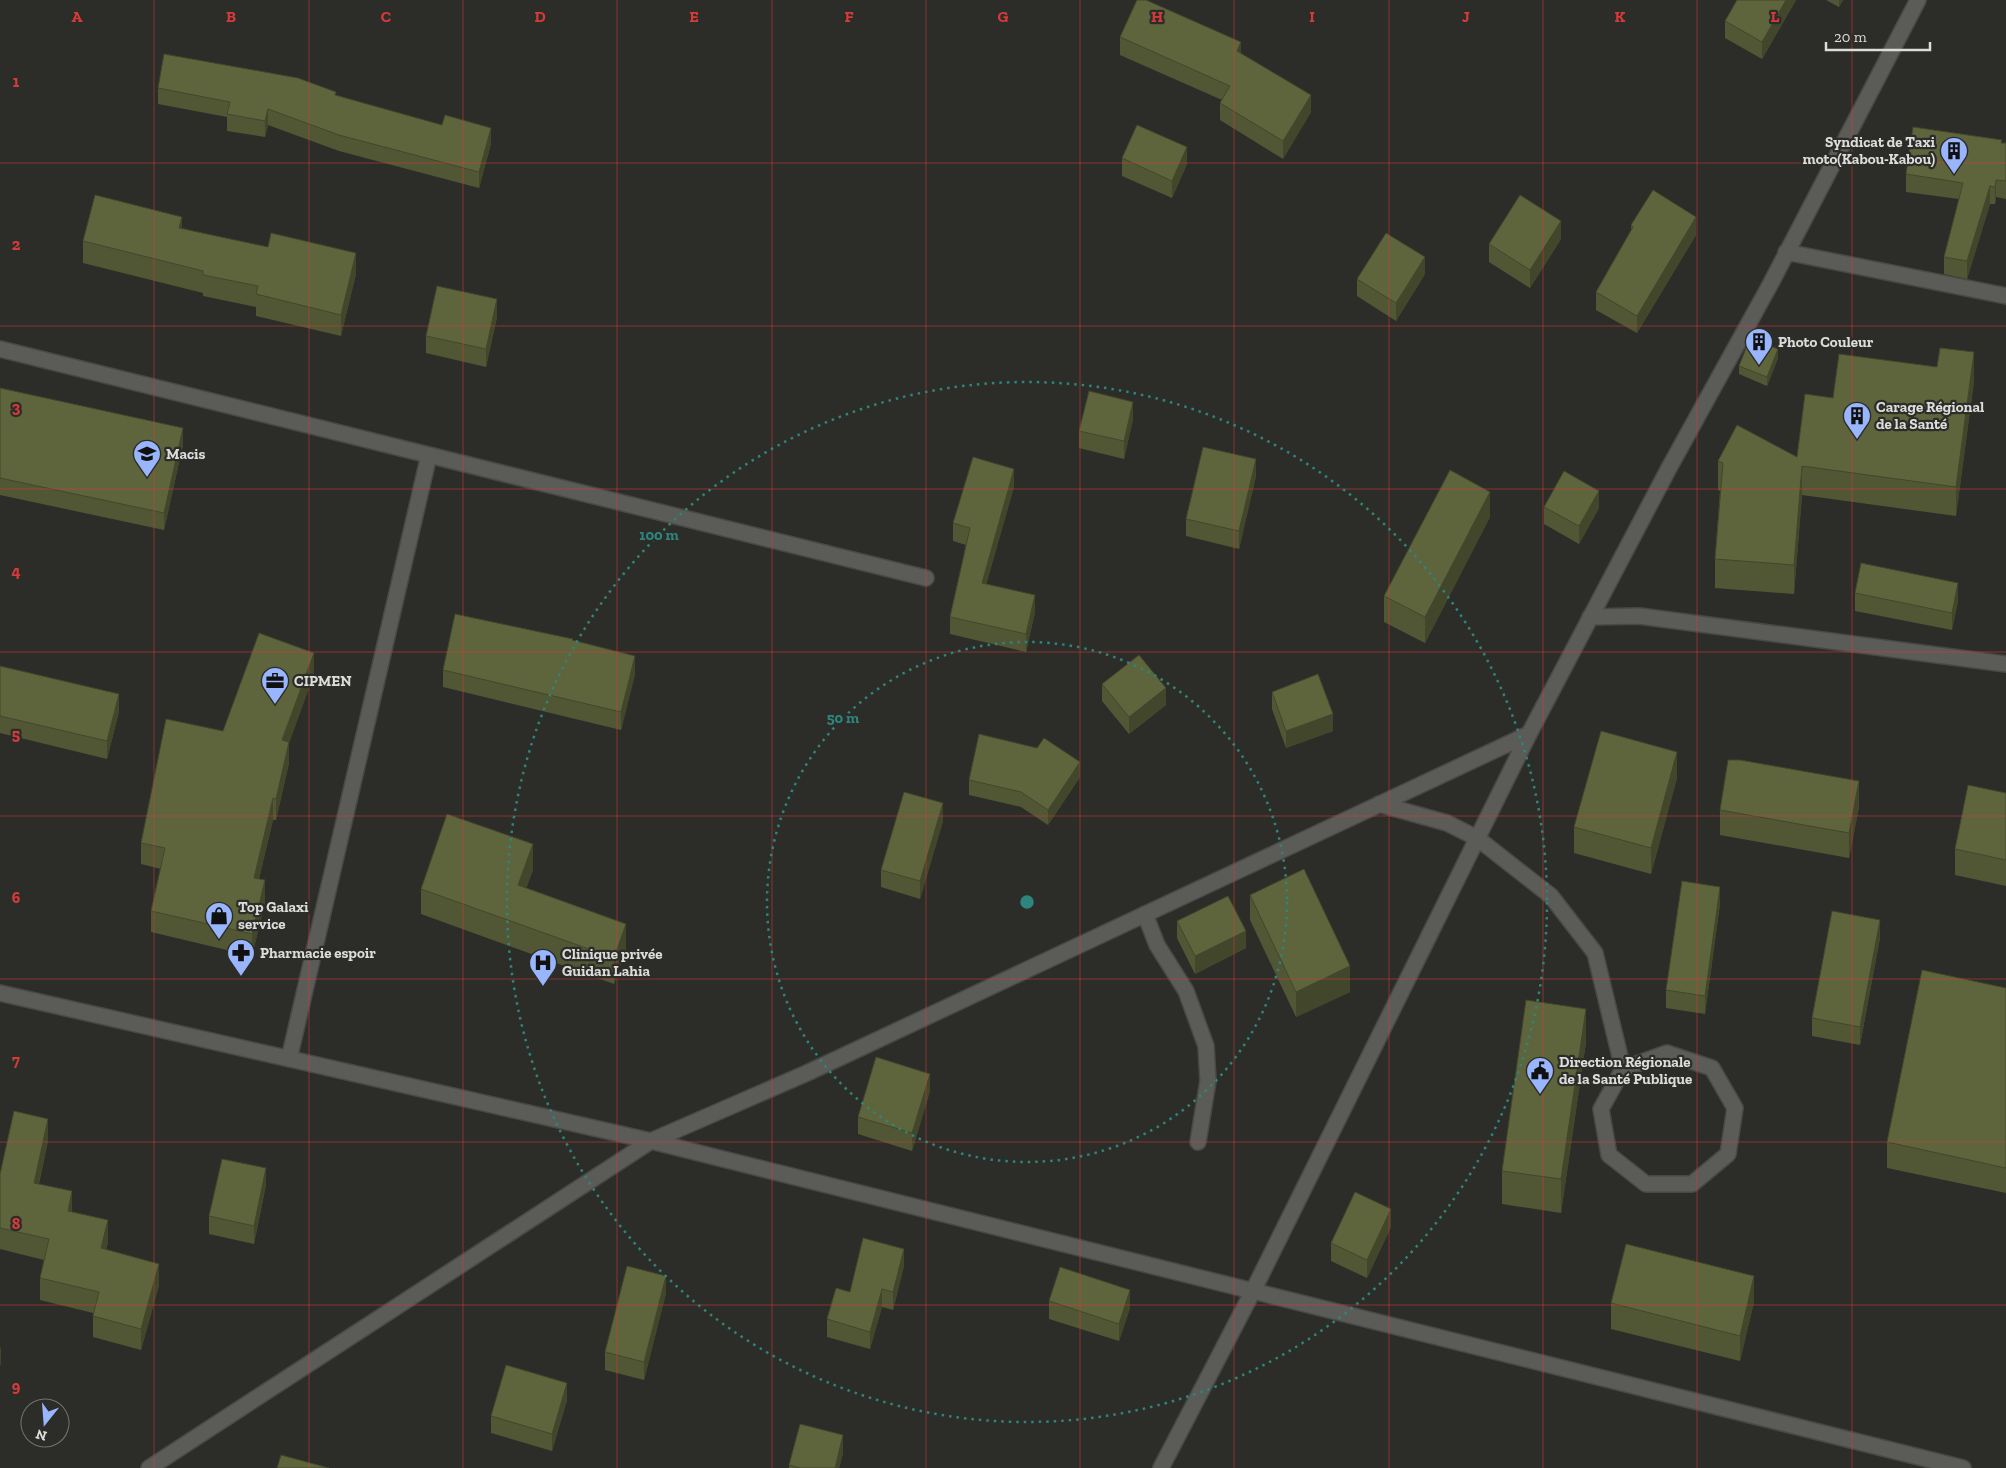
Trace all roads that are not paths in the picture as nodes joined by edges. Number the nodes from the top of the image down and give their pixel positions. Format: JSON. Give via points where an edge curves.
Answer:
{"nodes":[{"id":1,"x":1918,"y":0,"type":"edge"},
{"id":2,"x":1786,"y":252,"type":"junction"},
{"id":3,"x":2006,"y":296,"type":"edge"},
{"id":4,"x":0,"y":349,"type":"edge"},
{"id":5,"x":430,"y":455,"type":"junction"},
{"id":6,"x":926,"y":578,"type":"dead end"},
{"id":7,"x":1590,"y":617,"type":"junction"},
{"id":8,"x":2006,"y":664,"type":"edge"},
{"id":9,"x":1529,"y":734,"type":"junction"},
{"id":10,"x":1379,"y":804,"type":"junction"},
{"id":11,"x":1477,"y":838,"type":"junction"},
{"id":12,"x":1145,"y":914,"type":"junction"},
{"id":13,"x":0,"y":993,"type":"edge"},
{"id":14,"x":289,"y":1059,"type":"junction"},
{"id":15,"x":1624,"y":1069,"type":"junction"},
{"id":16,"x":652,"y":1141,"type":"junction"},
{"id":17,"x":1198,"y":1142,"type":"dead end"},
{"id":18,"x":1253,"y":1291,"type":"junction"},
{"id":19,"x":149,"y":1468,"type":"edge"},
{"id":20,"x":1161,"y":1468,"type":"edge"},
{"id":21,"x":1963,"y":1468,"type":"edge"}],
"edges":[{"from":1,"to":2,"type":"street"},
{"from":2,"to":3,"type":"street"},
{"from":2,"to":7,"type":"street"},
{"from":4,"to":5,"type":"street"},
{"from":5,"to":6,"type":"street"},
{"from":5,"to":14,"type":"street"},
{"from":7,"to":8,"type":"street","via":[[1639,616]]},
{"from":7,"to":9,"type":"street"},
{"from":9,"to":10,"type":"street"},
{"from":9,"to":11,"type":"street"},
{"from":10,"to":11,"type":"street","via":[[1447,823]]},
{"from":10,"to":12,"type":"street"},
{"from":11,"to":15,"type":"street","via":[[1551,896],[1595,953]]},
{"from":11,"to":18,"type":"street"},
{"from":12,"to":16,"type":"street","via":[[807,1073]]},
{"from":12,"to":17,"type":"street","via":[[1157,945],[1186,992],[1206,1046],[1208,1081]]},
{"from":13,"to":14,"type":"street"},
{"from":14,"to":16,"type":"street"},
{"from":15,"to":15,"type":"street","via":[[1601,1109],[1609,1155],[1646,1184],[1692,1184],[1728,1154],[1735,1108],[1712,1068],[1667,1053]]},
{"from":16,"to":18,"type":"street"},
{"from":16,"to":19,"type":"street"},
{"from":18,"to":20,"type":"street"},
{"from":18,"to":21,"type":"street"}]}
